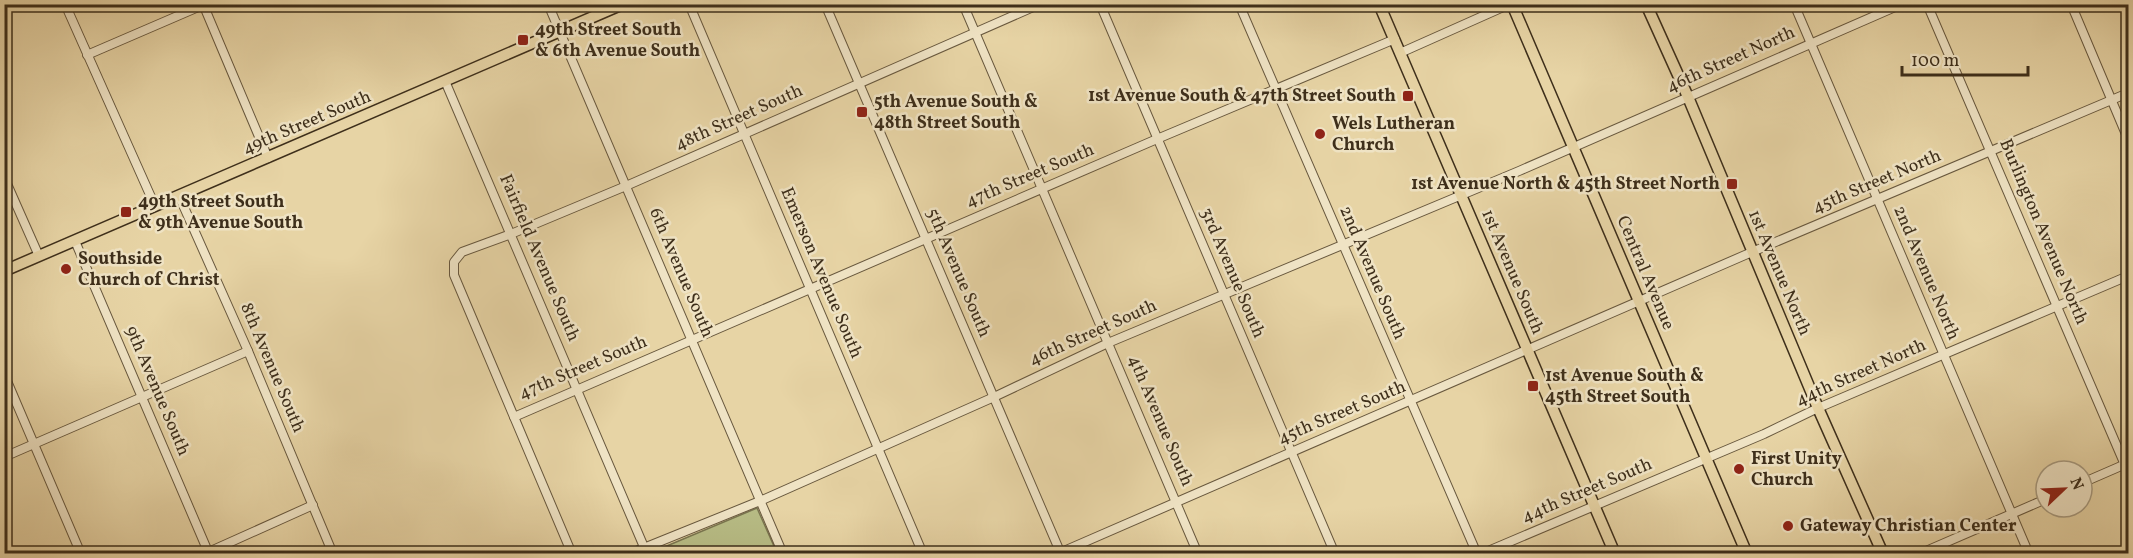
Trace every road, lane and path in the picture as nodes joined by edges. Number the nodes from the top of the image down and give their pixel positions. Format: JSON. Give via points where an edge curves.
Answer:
{"nodes":[{"id":1,"x":65,"y":4,"type":"edge"},
{"id":2,"x":548,"y":4,"type":"edge"},
{"id":3,"x":623,"y":4,"type":"edge"},
{"id":4,"x":689,"y":4,"type":"edge"},
{"id":5,"x":825,"y":4,"type":"edge"},
{"id":6,"x":963,"y":4,"type":"edge"},
{"id":7,"x":1040,"y":4,"type":"edge"},
{"id":8,"x":1100,"y":4,"type":"edge"},
{"id":9,"x":1239,"y":4,"type":"edge"},
{"id":10,"x":1379,"y":4,"type":"edge"},
{"id":11,"x":1511,"y":4,"type":"edge"},
{"id":12,"x":1646,"y":4,"type":"edge"},
{"id":13,"x":1794,"y":4,"type":"edge"},
{"id":14,"x":1902,"y":4,"type":"edge"},
{"id":15,"x":1927,"y":4,"type":"edge"},
{"id":16,"x":2071,"y":4,"type":"edge"},
{"id":17,"x":203,"y":5,"type":"edge"},
{"id":18,"x":560,"y":32,"type":"junction"},
{"id":19,"x":975,"y":33,"type":"junction"},
{"id":20,"x":1395,"y":39,"type":"junction"},
{"id":21,"x":1810,"y":43,"type":"junction"},
{"id":22,"x":1400,"y":52,"type":"junction"},
{"id":23,"x":87,"y":55,"type":"junction"},
{"id":24,"x":445,"y":81,"type":"junction"},
{"id":25,"x":859,"y":84,"type":"junction"},
{"id":26,"x":1276,"y":89,"type":"junction"},
{"id":27,"x":2128,"y":93,"type":"edge"},
{"id":28,"x":1688,"y":97,"type":"junction"},
{"id":29,"x":2112,"y":100,"type":"junction"},
{"id":30,"x":744,"y":134,"type":"junction"},
{"id":31,"x":1156,"y":139,"type":"junction"},
{"id":32,"x":2128,"y":139,"type":"edge"},
{"id":33,"x":1573,"y":147,"type":"junction"},
{"id":34,"x":1991,"y":152,"type":"junction"},
{"id":35,"x":268,"y":158,"type":"junction"},
{"id":36,"x":4,"y":177,"type":"edge"},
{"id":37,"x":626,"y":186,"type":"junction"},
{"id":38,"x":1042,"y":188,"type":"junction"},
{"id":39,"x":1461,"y":195,"type":"junction"},
{"id":40,"x":179,"y":196,"type":"junction"},
{"id":41,"x":1877,"y":199,"type":"junction"},
{"id":42,"x":155,"y":206,"type":"junction"},
{"id":43,"x":511,"y":234,"type":"junction"},
{"id":44,"x":926,"y":238,"type":"junction"},
{"id":45,"x":75,"y":241,"type":"junction"},
{"id":46,"x":1342,"y":246,"type":"junction"},
{"id":47,"x":1752,"y":252,"type":"junction"},
{"id":48,"x":39,"y":256,"type":"junction"},
{"id":49,"x":4,"y":271,"type":"edge"},
{"id":50,"x":2128,"y":276,"type":"edge"},
{"id":51,"x":810,"y":288,"type":"junction"},
{"id":52,"x":1224,"y":295,"type":"junction"},
{"id":53,"x":1639,"y":302,"type":"junction"},
{"id":54,"x":2058,"y":307,"type":"junction"},
{"id":55,"x":691,"y":340,"type":"junction"},
{"id":56,"x":1108,"y":343,"type":"junction"},
{"id":57,"x":1528,"y":350,"type":"junction"},
{"id":58,"x":248,"y":351,"type":"junction"},
{"id":59,"x":1943,"y":355,"type":"junction"},
{"id":60,"x":4,"y":374,"type":"edge"},
{"id":61,"x":577,"y":389,"type":"junction"},
{"id":62,"x":142,"y":396,"type":"junction"},
{"id":63,"x":994,"y":397,"type":"junction"},
{"id":64,"x":1409,"y":401,"type":"junction"},
{"id":65,"x":1818,"y":408,"type":"junction"},
{"id":66,"x":513,"y":417,"type":"junction"},
{"id":67,"x":34,"y":444,"type":"junction"},
{"id":68,"x":878,"y":449,"type":"junction"},
{"id":69,"x":1291,"y":452,"type":"junction"},
{"id":70,"x":4,"y":457,"type":"edge"},
{"id":71,"x":1706,"y":459,"type":"junction"},
{"id":72,"x":2127,"y":466,"type":"edge"},
{"id":73,"x":2094,"y":478,"type":"edge"},
{"id":74,"x":760,"y":501,"type":"junction"},
{"id":75,"x":1176,"y":502,"type":"junction"},
{"id":76,"x":2034,"y":504,"type":"edge"},
{"id":77,"x":313,"y":505,"type":"junction"},
{"id":78,"x":1594,"y":506,"type":"junction"},
{"id":79,"x":2012,"y":514,"type":"junction"},
{"id":80,"x":644,"y":547,"type":"junction"},
{"id":81,"x":207,"y":553,"type":"edge"},
{"id":82,"x":1059,"y":553,"type":"edge"},
{"id":83,"x":81,"y":554,"type":"edge"},
{"id":84,"x":333,"y":554,"type":"edge"},
{"id":85,"x":572,"y":554,"type":"edge"},
{"id":86,"x":629,"y":554,"type":"edge"},
{"id":87,"x":783,"y":554,"type":"edge"},
{"id":88,"x":923,"y":554,"type":"edge"},
{"id":89,"x":1198,"y":554,"type":"edge"},
{"id":90,"x":1335,"y":554,"type":"edge"},
{"id":91,"x":1477,"y":554,"type":"edge"},
{"id":92,"x":1481,"y":554,"type":"edge"},
{"id":93,"x":1615,"y":554,"type":"edge"},
{"id":94,"x":1747,"y":554,"type":"edge"},
{"id":95,"x":1883,"y":554,"type":"edge"},
{"id":96,"x":1919,"y":554,"type":"edge"},
{"id":97,"x":2029,"y":554,"type":"edge"}],
"edges":[{"from":1,"to":23,"type":"street"},
{"from":2,"to":18,"type":"street","name":"6th Avenue South"},
{"from":3,"to":18,"type":"main road","name":"49th Street South"},
{"from":4,"to":30,"type":"street","name":"Emerson Avenue South"},
{"from":5,"to":25,"type":"street","name":"5th Avenue South"},
{"from":6,"to":19,"type":"street","name":"4th Avenue South"},
{"from":7,"to":19,"type":"street","name":"48th Street South"},
{"from":8,"to":31,"type":"street","name":"3rd Avenue South"},
{"from":9,"to":26,"type":"street","name":"2nd Avenue South"},
{"from":10,"to":20,"type":"main road","name":"1st Avenue South"},
{"from":11,"to":22,"type":"street"},
{"from":11,"to":33,"type":"main road","name":"Central Avenue"},
{"from":12,"to":28,"type":"main road","name":"1st Avenue North"},
{"from":13,"to":21,"type":"street","name":"2nd Avenue North"},
{"from":14,"to":21,"type":"street","name":"46th Street North"},
{"from":15,"to":34,"type":"street","name":"Burlington Avenue North"},
{"from":16,"to":29,"type":"street"},
{"from":17,"to":23,"type":"street"},
{"from":17,"to":35,"type":"street"},
{"from":18,"to":24,"type":"main road","name":"49th Street South"},
{"from":18,"to":37,"type":"street","name":"6th Avenue South"},
{"from":19,"to":25,"type":"street","name":"48th Street South"},
{"from":19,"to":38,"type":"street","name":"4th Avenue South"},
{"from":20,"to":22,"type":"main road","name":"1st Avenue South"},
{"from":20,"to":26,"type":"street","name":"47th Street South"},
{"from":21,"to":28,"type":"street","name":"46th Street North"},
{"from":21,"to":41,"type":"street","name":"2nd Avenue North"},
{"from":22,"to":39,"type":"main road","name":"1st Avenue South"},
{"from":23,"to":42,"type":"street"},
{"from":24,"to":35,"type":"main road","name":"49th Street South"},
{"from":24,"to":43,"type":"street","name":"Fairfield Avenue South"},
{"from":25,"to":30,"type":"street","name":"48th Street South"},
{"from":25,"to":44,"type":"street","name":"5th Avenue South"},
{"from":26,"to":31,"type":"street","name":"47th Street South"},
{"from":26,"to":46,"type":"street","name":"2nd Avenue South"},
{"from":27,"to":29,"type":"street","name":"45th Street North"},
{"from":28,"to":33,"type":"street","name":"46th Street North"},
{"from":28,"to":47,"type":"main road","name":"1st Avenue North"},
{"from":29,"to":32,"type":"street"},
{"from":29,"to":34,"type":"street","name":"45th Street North"},
{"from":30,"to":37,"type":"street","name":"48th Street South"},
{"from":30,"to":51,"type":"street","name":"Emerson Avenue South"},
{"from":31,"to":38,"type":"street","name":"47th Street South"},
{"from":31,"to":52,"type":"street","name":"3rd Avenue South"},
{"from":33,"to":39,"type":"street","name":"46th Street South"},
{"from":33,"to":53,"type":"main road","name":"Central Avenue"},
{"from":34,"to":41,"type":"street","name":"45th Street North"},
{"from":34,"to":54,"type":"street","name":"Burlington Avenue North"},
{"from":35,"to":40,"type":"main road","name":"49th Street South"},
{"from":36,"to":48,"type":"street"},
{"from":37,"to":43,"type":"street","name":"48th Street South"},
{"from":37,"to":55,"type":"street","name":"6th Avenue South"},
{"from":38,"to":44,"type":"street","name":"47th Street South"},
{"from":38,"to":56,"type":"street","name":"4th Avenue South"},
{"from":39,"to":46,"type":"street","name":"46th Street South"},
{"from":39,"to":57,"type":"main road","name":"1st Avenue South"},
{"from":40,"to":42,"type":"main road","name":"49th Street South"},
{"from":40,"to":58,"type":"street","name":"8th Avenue South"},
{"from":41,"to":47,"type":"street","name":"45th Street North"},
{"from":41,"to":59,"type":"street","name":"2nd Avenue North"},
{"from":42,"to":45,"type":"main road","name":"49th Street South"},
{"from":43,"to":61,"type":"street","name":"Fairfield Avenue South"},
{"from":43,"to":66,"type":"street","name":"48th Street South","via":[[462,252],[454,262],[454,275]]},
{"from":44,"to":51,"type":"street","name":"47th Street South"},
{"from":44,"to":63,"type":"street","name":"5th Avenue South"},
{"from":45,"to":48,"type":"main road","name":"49th Street South"},
{"from":45,"to":62,"type":"street","name":"9th Avenue South"},
{"from":46,"to":52,"type":"street","name":"46th Street South"},
{"from":46,"to":64,"type":"street","name":"2nd Avenue South"},
{"from":47,"to":53,"type":"street","name":"45th Street North"},
{"from":47,"to":65,"type":"main road","name":"1st Avenue North"},
{"from":48,"to":49,"type":"main road","name":"49th Street South"},
{"from":50,"to":54,"type":"street","name":"44th Street North"},
{"from":51,"to":55,"type":"street","name":"47th Street South"},
{"from":51,"to":68,"type":"street","name":"Emerson Avenue South"},
{"from":52,"to":56,"type":"street","name":"46th Street South"},
{"from":52,"to":69,"type":"street","name":"3rd Avenue South"},
{"from":53,"to":57,"type":"street","name":"45th Street South"},
{"from":53,"to":71,"type":"main road","name":"Central Avenue"},
{"from":54,"to":59,"type":"street","name":"44th Street North"},
{"from":54,"to":72,"type":"street","name":"Burlington Avenue North"},
{"from":55,"to":61,"type":"street","name":"47th Street South"},
{"from":55,"to":74,"type":"street","name":"6th Avenue South"},
{"from":56,"to":63,"type":"street","name":"46th Street South"},
{"from":56,"to":75,"type":"street","name":"4th Avenue South"},
{"from":57,"to":64,"type":"street","name":"45th Street South"},
{"from":57,"to":78,"type":"main road","name":"1st Avenue South"},
{"from":58,"to":62,"type":"street"},
{"from":58,"to":77,"type":"street","name":"8th Avenue South"},
{"from":59,"to":65,"type":"street","name":"44th Street North"},
{"from":59,"to":79,"type":"street","name":"2nd Avenue North"},
{"from":60,"to":67,"type":"street"},
{"from":61,"to":66,"type":"street","name":"47th Street South"},
{"from":61,"to":80,"type":"street","name":"Fairfield Avenue South"},
{"from":62,"to":67,"type":"street"},
{"from":62,"to":81,"type":"street","name":"9th Avenue South"},
{"from":63,"to":68,"type":"street","name":"46th Street South"},
{"from":63,"to":82,"type":"street","name":"5th Avenue South"},
{"from":64,"to":69,"type":"street","name":"45th Street South"},
{"from":64,"to":91,"type":"street","name":"2nd Avenue South"},
{"from":65,"to":71,"type":"street","name":"44th Street North"},
{"from":65,"to":95,"type":"main road","name":"1st Avenue North"},
{"from":66,"to":85,"type":"street"},
{"from":67,"to":70,"type":"street"},
{"from":67,"to":83,"type":"street"},
{"from":68,"to":74,"type":"street","name":"46th Street South"},
{"from":68,"to":88,"type":"street","name":"Emerson Avenue South"},
{"from":69,"to":75,"type":"street","name":"45th Street South"},
{"from":69,"to":90,"type":"street","name":"3rd Avenue South"},
{"from":71,"to":78,"type":"street","name":"44th Street South"},
{"from":71,"to":94,"type":"main road","name":"Central Avenue"},
{"from":72,"to":73,"type":"street"},
{"from":74,"to":80,"type":"street","name":"46th Street South"},
{"from":74,"to":87,"type":"street","name":"6th Avenue South"},
{"from":75,"to":82,"type":"street","name":"45th Street South"},
{"from":75,"to":89,"type":"street","name":"4th Avenue South"},
{"from":76,"to":79,"type":"street"},
{"from":77,"to":81,"type":"street"},
{"from":77,"to":84,"type":"street","name":"8th Avenue South"},
{"from":78,"to":92,"type":"street","name":"44th Street South"},
{"from":78,"to":93,"type":"main road","name":"1st Avenue South"},
{"from":79,"to":96,"type":"street"},
{"from":79,"to":97,"type":"street","name":"2nd Avenue North"},
{"from":80,"to":86,"type":"street","name":"46th Street South"}]}
